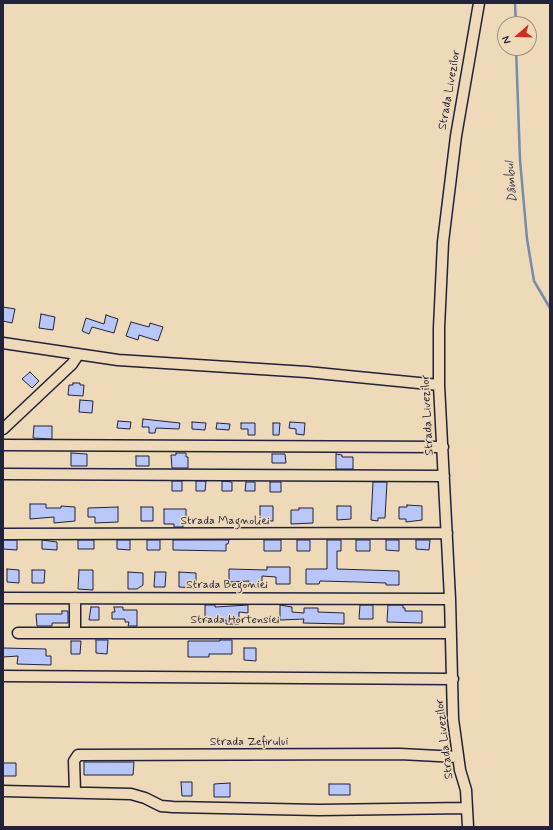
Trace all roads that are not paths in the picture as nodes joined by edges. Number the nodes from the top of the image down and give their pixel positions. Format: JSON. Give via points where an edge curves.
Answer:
{"nodes":[{"id":1,"x":479,"y":3,"type":"edge"},
{"id":2,"x":3,"y":343,"type":"edge"},
{"id":3,"x":78,"y":355,"type":"junction"},
{"id":4,"x":439,"y":385,"type":"junction"},
{"id":5,"x":3,"y":428,"type":"edge"},
{"id":6,"x":3,"y":445,"type":"edge"},
{"id":7,"x":443,"y":447,"type":"junction"},
{"id":8,"x":3,"y":474,"type":"edge"},
{"id":9,"x":444,"y":476,"type":"junction"},
{"id":10,"x":447,"y":533,"type":"junction"},
{"id":11,"x":3,"y":534,"type":"edge"},
{"id":12,"x":3,"y":598,"type":"edge"},
{"id":13,"x":75,"y":598,"type":"junction"},
{"id":14,"x":450,"y":599,"type":"junction"},
{"id":15,"x":74,"y":632,"type":"junction"},
{"id":16,"x":18,"y":633,"type":"dead end"},
{"id":17,"x":451,"y":633,"type":"junction"},
{"id":18,"x":3,"y":676,"type":"edge"},
{"id":19,"x":452,"y":679,"type":"junction"},
{"id":20,"x":458,"y":757,"type":"junction"},
{"id":21,"x":3,"y":791,"type":"edge"},
{"id":22,"x":75,"y":792,"type":"junction"},
{"id":23,"x":467,"y":808,"type":"junction"},
{"id":24,"x":468,"y":827,"type":"edge"}],
"edges":[{"from":1,"to":4,"type":"street","name":"Strada Livezilor","via":[[456,136],[443,242]]},
{"from":2,"to":3,"type":"street"},
{"from":3,"to":4,"type":"street"},
{"from":3,"to":5,"type":"street","via":[[72,364]]},
{"from":4,"to":7,"type":"street","name":"Strada Livezilor"},
{"from":6,"to":7,"type":"street"},
{"from":7,"to":9,"type":"street","name":"Strada Livezilor"},
{"from":8,"to":9,"type":"street"},
{"from":9,"to":10,"type":"street","name":"Strada Livezilor"},
{"from":10,"to":11,"type":"street","name":"Strada Magnoliei"},
{"from":10,"to":14,"type":"street","name":"Strada Livezilor"},
{"from":12,"to":13,"type":"street","name":"Strada Begoniei"},
{"from":13,"to":14,"type":"street","name":"Strada Begoniei"},
{"from":13,"to":15,"type":"street"},
{"from":14,"to":17,"type":"street","name":"Strada Livezilor"},
{"from":15,"to":16,"type":"street","name":"Strada Hortensiei"},
{"from":15,"to":17,"type":"street","name":"Strada Hortensiei"},
{"from":17,"to":19,"type":"street","name":"Strada Livezilor"},
{"from":18,"to":19,"type":"street"},
{"from":19,"to":20,"type":"street","name":"Strada Livezilor","via":[[453,719]]},
{"from":20,"to":22,"type":"street","name":"Strada Zefirului","via":[[400,754],[78,756],[74,761]]},
{"from":20,"to":23,"type":"street","name":"Strada Livezilor","via":[[466,790]]},
{"from":21,"to":22,"type":"street"},
{"from":22,"to":23,"type":"street","via":[[131,794],[161,806],[173,807],[319,810]]},
{"from":23,"to":24,"type":"street","name":"Strada Livezilor"}]}
